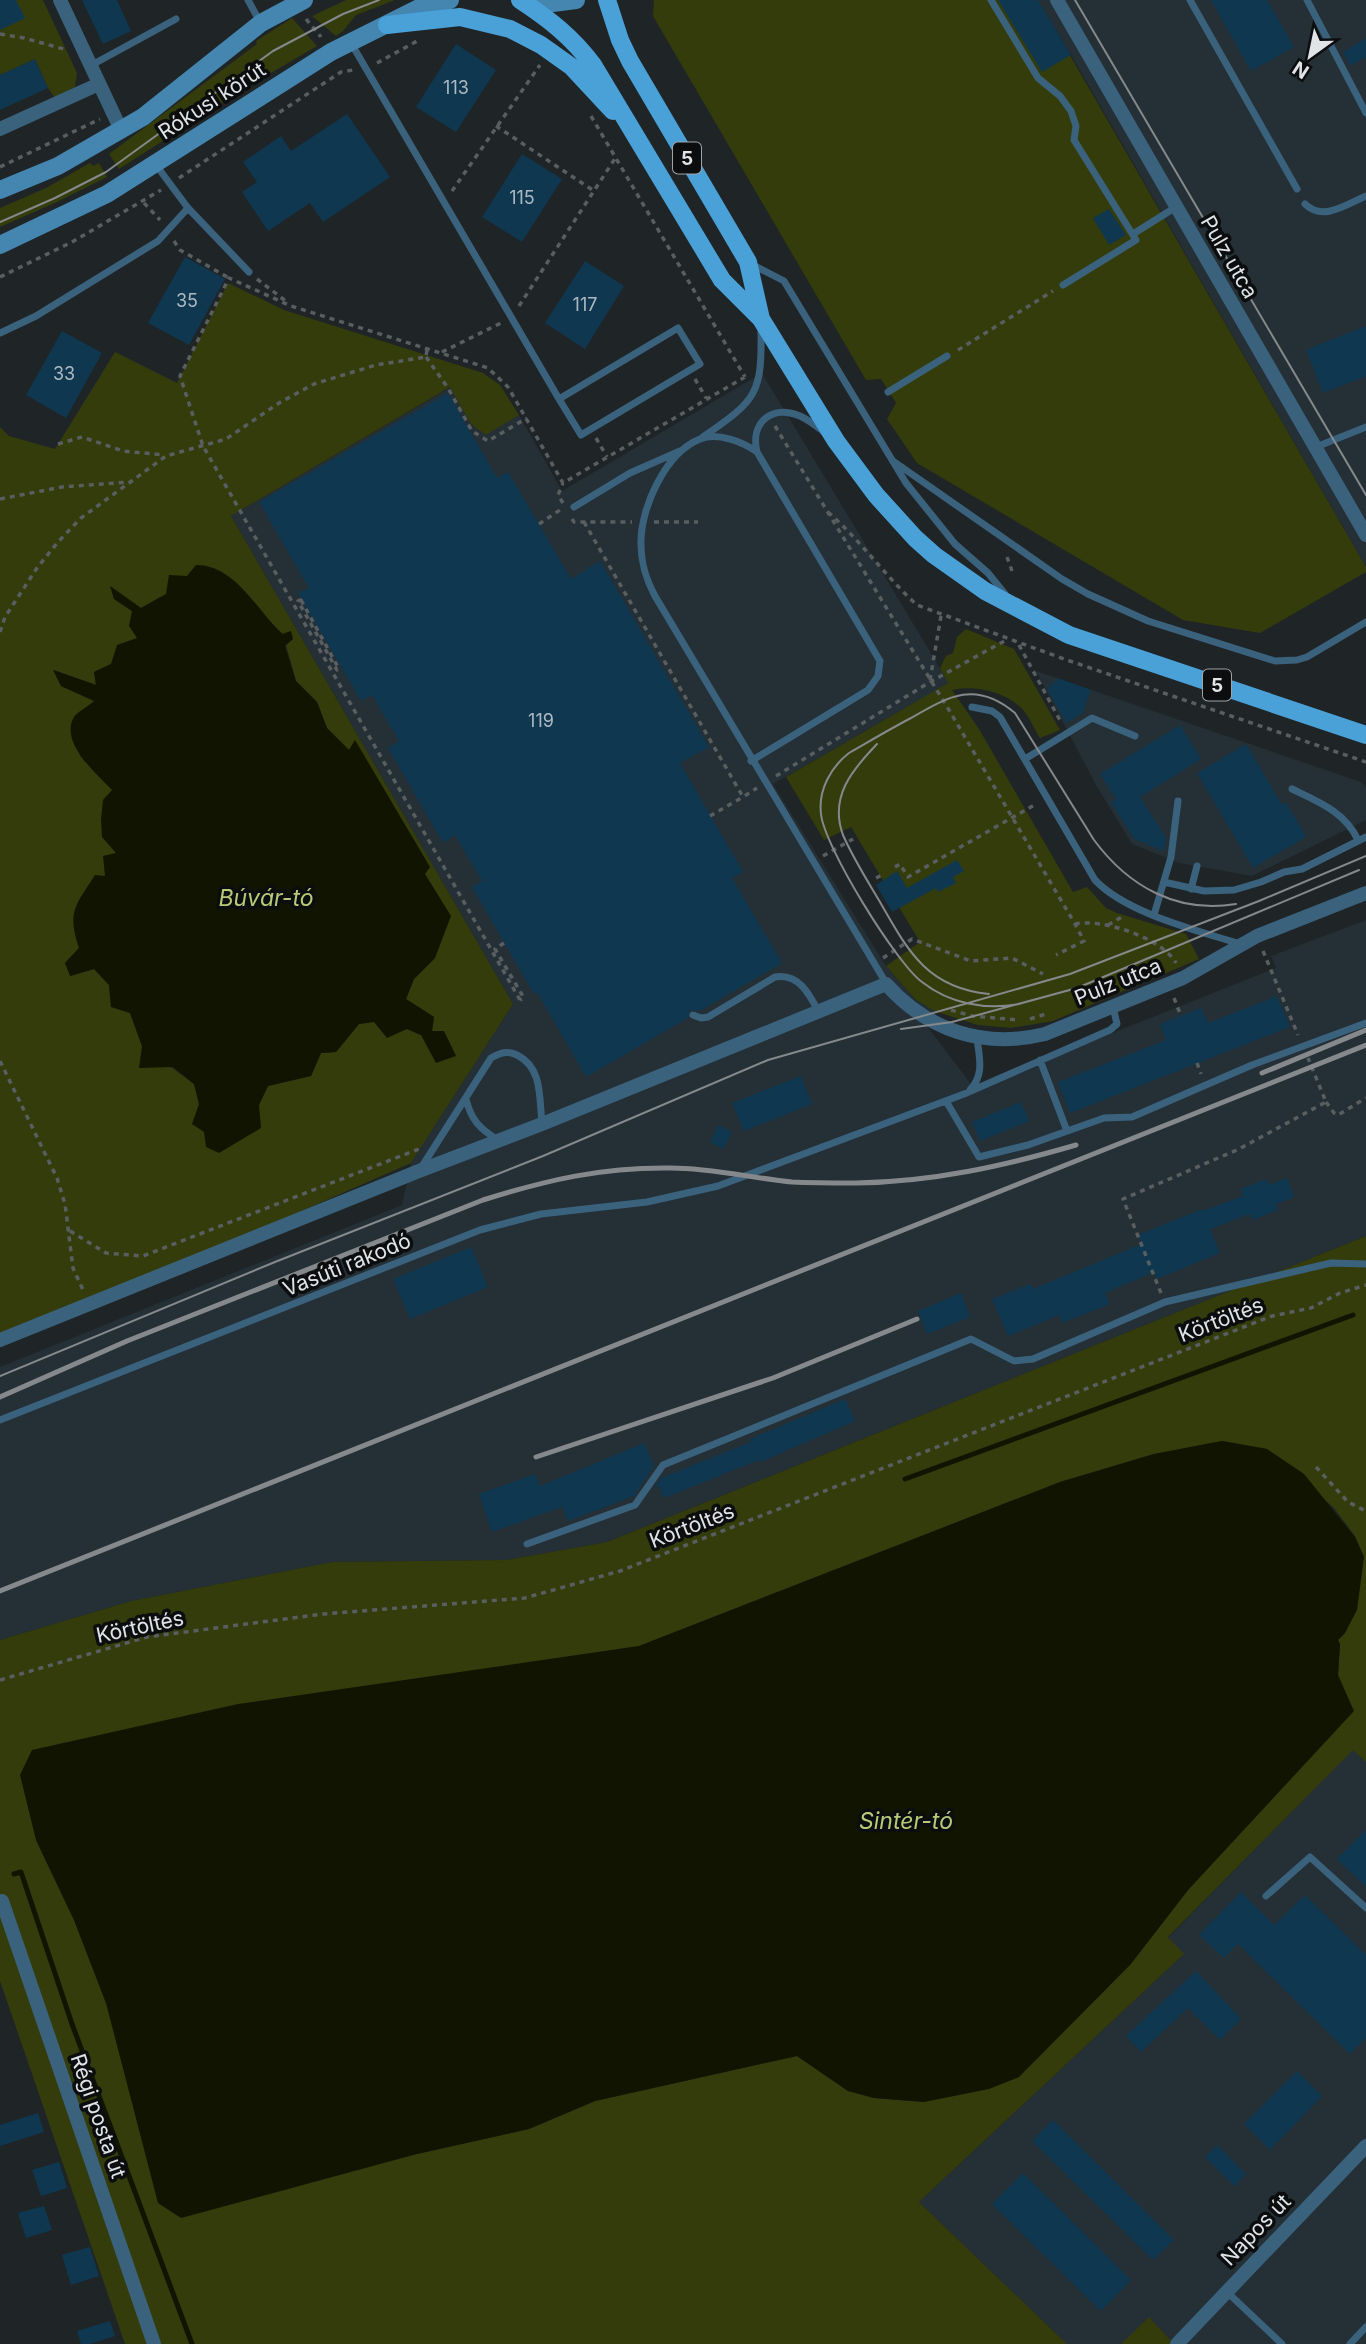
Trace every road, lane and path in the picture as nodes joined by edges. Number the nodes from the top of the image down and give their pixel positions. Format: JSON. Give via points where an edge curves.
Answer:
{"nodes":[{"id":1,"x":60,"y":0,"type":"edge"},
{"id":2,"x":248,"y":0,"type":"edge"},
{"id":3,"x":450,"y":0,"type":"edge"},
{"id":4,"x":520,"y":0,"type":"edge"},
{"id":5,"x":526,"y":0,"type":"edge"},
{"id":6,"x":576,"y":0,"type":"edge"},
{"id":7,"x":607,"y":0,"type":"edge"},
{"id":8,"x":991,"y":0,"type":"edge"},
{"id":9,"x":1057,"y":0,"type":"edge"},
{"id":10,"x":1189,"y":0,"type":"edge"},
{"id":11,"x":1307,"y":0,"type":"edge"},
{"id":12,"x":300,"y":2,"type":"edge"},
{"id":13,"x":176,"y":19,"type":"dead end"},
{"id":14,"x":261,"y":23,"type":"junction"},
{"id":15,"x":387,"y":24,"type":"junction"},
{"id":16,"x":0,"y":34,"type":"edge"},
{"id":17,"x":428,"y":35,"type":"dead end"},
{"id":18,"x":351,"y":42,"type":"junction"},
{"id":19,"x":331,"y":52,"type":"junction"},
{"id":20,"x":543,"y":60,"type":"dead end"},
{"id":21,"x":88,"y":61,"type":"junction"},
{"id":22,"x":366,"y":68,"type":"junction"},
{"id":23,"x":99,"y":84,"type":"junction"},
{"id":24,"x":587,"y":110,"type":"dead end"},
{"id":25,"x":112,"y":113,"type":"junction"},
{"id":26,"x":1366,"y":113,"type":"edge"},
{"id":27,"x":496,"y":126,"type":"junction"},
{"id":28,"x":0,"y":129,"type":"edge"},
{"id":29,"x":121,"y":130,"type":"junction"},
{"id":30,"x":641,"y":142,"type":"junction"},
{"id":31,"x":616,"y":156,"type":"junction"},
{"id":32,"x":156,"y":164,"type":"junction"},
{"id":33,"x":0,"y":167,"type":"edge"},
{"id":34,"x":1297,"y":189,"type":"dead end"},
{"id":35,"x":0,"y":190,"type":"edge"},
{"id":36,"x":594,"y":191,"type":"junction"},
{"id":37,"x":1366,"y":196,"type":"edge"},
{"id":38,"x":444,"y":202,"type":"junction"},
{"id":39,"x":143,"y":203,"type":"dead end"},
{"id":40,"x":1305,"y":204,"type":"dead end"},
{"id":41,"x":1176,"y":207,"type":"junction"},
{"id":42,"x":188,"y":208,"type":"junction"},
{"id":43,"x":167,"y":230,"type":"junction"},
{"id":44,"x":1133,"y":234,"type":"junction"},
{"id":45,"x":0,"y":245,"type":"edge"},
{"id":46,"x":748,"y":262,"type":"junction"},
{"id":47,"x":248,"y":272,"type":"joint"},
{"id":48,"x":229,"y":278,"type":"junction"},
{"id":49,"x":1063,"y":285,"type":"joint"},
{"id":50,"x":291,"y":306,"type":"junction"},
{"id":51,"x":512,"y":317,"type":"junction"},
{"id":52,"x":761,"y":319,"type":"junction"},
{"id":53,"x":0,"y":333,"type":"edge"},
{"id":54,"x":441,"y":353,"type":"dead end"},
{"id":55,"x":947,"y":356,"type":"joint"},
{"id":56,"x":426,"y":357,"type":"junction"},
{"id":57,"x":689,"y":370,"type":"junction"},
{"id":58,"x":888,"y":392,"type":"dead end"},
{"id":59,"x":754,"y":393,"type":"junction"},
{"id":60,"x":559,"y":398,"type":"junction"},
{"id":61,"x":706,"y":398,"type":"dead end"},
{"id":62,"x":769,"y":416,"type":"junction"},
{"id":63,"x":527,"y":418,"type":"dead end"},
{"id":64,"x":1366,"y":426,"type":"edge"},
{"id":65,"x":591,"y":429,"type":"junction"},
{"id":66,"x":701,"y":439,"type":"junction"},
{"id":67,"x":836,"y":441,"type":"junction"},
{"id":68,"x":58,"y":444,"type":"dead end"},
{"id":69,"x":203,"y":446,"type":"junction"},
{"id":70,"x":1315,"y":447,"type":"junction"},
{"id":71,"x":684,"y":450,"type":"junction"},
{"id":72,"x":757,"y":452,"type":"junction"},
{"id":73,"x":166,"y":456,"type":"junction"},
{"id":74,"x":607,"y":457,"type":"dead end"},
{"id":75,"x":893,"y":461,"type":"junction"},
{"id":76,"x":130,"y":482,"type":"junction"},
{"id":77,"x":0,"y":499,"type":"edge"},
{"id":78,"x":569,"y":507,"type":"joint"},
{"id":79,"x":824,"y":508,"type":"junction"},
{"id":80,"x":584,"y":522,"type":"dead end"},
{"id":81,"x":539,"y":524,"type":"dead end"},
{"id":82,"x":1366,"y":535,"type":"edge"},
{"id":83,"x":1016,"y":609,"type":"junction"},
{"id":84,"x":941,"y":616,"type":"junction"},
{"id":85,"x":5,"y":617,"type":"junction"},
{"id":86,"x":0,"y":621,"type":"edge"},
{"id":87,"x":1366,"y":622,"type":"edge"},
{"id":88,"x":0,"y":632,"type":"edge"},
{"id":89,"x":1009,"y":639,"type":"junction"},
{"id":90,"x":1018,"y":643,"type":"junction"},
{"id":91,"x":329,"y":651,"type":"junction"},
{"id":92,"x":321,"y":656,"type":"junction"},
{"id":93,"x":930,"y":682,"type":"junction"},
{"id":94,"x":972,"y":707,"type":"dead end"},
{"id":95,"x":1066,"y":733,"type":"junction"},
{"id":96,"x":1366,"y":735,"type":"edge"},
{"id":97,"x":1135,"y":736,"type":"dead end"},
{"id":98,"x":1024,"y":759,"type":"junction"},
{"id":99,"x":751,"y":761,"type":"junction"},
{"id":100,"x":1366,"y":762,"type":"edge"},
{"id":101,"x":765,"y":783,"type":"junction"},
{"id":102,"x":1292,"y":789,"type":"dead end"},
{"id":103,"x":743,"y":797,"type":"junction"},
{"id":104,"x":1047,"y":798,"type":"junction"},
{"id":105,"x":1178,"y":801,"type":"dead end"},
{"id":106,"x":710,"y":816,"type":"dead end"},
{"id":107,"x":1013,"y":817,"type":"junction"},
{"id":108,"x":853,"y":839,"type":"dead end"},
{"id":109,"x":1362,"y":839,"type":"edge"},
{"id":110,"x":812,"y":861,"type":"junction"},
{"id":111,"x":1197,"y":866,"type":"dead end"},
{"id":112,"x":895,"y":867,"type":"dead end"},
{"id":113,"x":884,"y":874,"type":"dead end"},
{"id":114,"x":876,"y":878,"type":"dead end"},
{"id":115,"x":1164,"y":882,"type":"junction"},
{"id":116,"x":1191,"y":889,"type":"junction"},
{"id":117,"x":1366,"y":892,"type":"edge"},
{"id":118,"x":1154,"y":915,"type":"junction"},
{"id":119,"x":1075,"y":924,"type":"junction"},
{"id":120,"x":1257,"y":936,"type":"junction"},
{"id":121,"x":504,"y":943,"type":"dead end"},
{"id":122,"x":1242,"y":945,"type":"junction"},
{"id":123,"x":1056,"y":955,"type":"dead end"},
{"id":124,"x":884,"y":957,"type":"junction"},
{"id":125,"x":873,"y":965,"type":"junction"},
{"id":126,"x":891,"y":965,"type":"dead end"},
{"id":127,"x":1044,"y":974,"type":"dead end"},
{"id":128,"x":1183,"y":978,"type":"junction"},
{"id":129,"x":886,"y":984,"type":"junction"},
{"id":130,"x":1113,"y":1007,"type":"junction"},
{"id":131,"x":949,"y":1009,"type":"dead end"},
{"id":132,"x":818,"y":1011,"type":"junction"},
{"id":133,"x":1054,"y":1011,"type":"dead end"},
{"id":134,"x":693,"y":1015,"type":"dead end"},
{"id":135,"x":1181,"y":1016,"type":"dead end"},
{"id":136,"x":1366,"y":1023,"type":"edge"},
{"id":137,"x":976,"y":1038,"type":"junction"},
{"id":138,"x":1304,"y":1048,"type":"junction"},
{"id":139,"x":1040,"y":1060,"type":"junction"},
{"id":140,"x":0,"y":1061,"type":"edge"},
{"id":141,"x":964,"y":1094,"type":"junction"},
{"id":142,"x":466,"y":1098,"type":"junction"},
{"id":143,"x":1366,"y":1098,"type":"edge"},
{"id":144,"x":946,"y":1101,"type":"junction"},
{"id":145,"x":1326,"y":1102,"type":"junction"},
{"id":146,"x":542,"y":1124,"type":"junction"},
{"id":147,"x":1067,"y":1131,"type":"junction"},
{"id":148,"x":500,"y":1141,"type":"junction"},
{"id":149,"x":431,"y":1151,"type":"junction"},
{"id":150,"x":419,"y":1171,"type":"junction"},
{"id":151,"x":69,"y":1231,"type":"junction"},
{"id":152,"x":1366,"y":1264,"type":"edge"},
{"id":153,"x":1366,"y":1285,"type":"edge"},
{"id":154,"x":1165,"y":1302,"type":"junction"},
{"id":155,"x":89,"y":1304,"type":"junction"},
{"id":156,"x":0,"y":1340,"type":"edge"},
{"id":157,"x":0,"y":1420,"type":"edge"},
{"id":158,"x":1316,"y":1467,"type":"dead end"},
{"id":159,"x":1366,"y":1511,"type":"edge"},
{"id":160,"x":527,"y":1544,"type":"dead end"},
{"id":161,"x":0,"y":1680,"type":"edge"},
{"id":162,"x":1266,"y":1896,"type":"dead end"},
{"id":163,"x":2,"y":1901,"type":"dead end"},
{"id":164,"x":1366,"y":1908,"type":"edge"},
{"id":165,"x":1366,"y":2146,"type":"edge"},
{"id":166,"x":1226,"y":2292,"type":"junction"},
{"id":167,"x":1366,"y":2327,"type":"edge"},
{"id":168,"x":154,"y":2344,"type":"edge"},
{"id":169,"x":1177,"y":2344,"type":"edge"},
{"id":170,"x":1282,"y":2344,"type":"edge"},
{"id":171,"x":1350,"y":2344,"type":"edge"}],
"edges":[{"from":1,"to":21,"type":"street"},
{"from":2,"to":14,"type":"lane"},
{"from":3,"to":15,"type":"main road","name":"Rókusi körút","via":[[419,8]]},
{"from":4,"to":30,"type":"main road","number":"5","via":[[555,23],[582,49]]},
{"from":5,"to":6,"type":"main road","via":[[545,4]]},
{"from":7,"to":46,"type":"main road","number":"5","via":[[630,61]]},
{"from":8,"to":44,"type":"lane","via":[[1038,78],[1071,111],[1074,140]]},
{"from":9,"to":41,"type":"street","name":"Pulz utca"},
{"from":10,"to":34,"type":"lane"},
{"from":11,"to":26,"type":"lane"},
{"from":12,"to":14,"type":"main road","name":"Rókusi körút"},
{"from":12,"to":19,"type":"path","via":[[307,20]]},
{"from":13,"to":21,"type":"lane"},
{"from":14,"to":29,"type":"main road","name":"Rókusi körút"},
{"from":15,"to":18,"type":"main road","name":"Rókusi körút"},
{"from":15,"to":30,"type":"main road","via":[[460,17],[510,29],[572,66]]},
{"from":16,"to":21,"type":"path"},
{"from":17,"to":22,"type":"path"},
{"from":18,"to":19,"type":"main road","name":"Rókusi körút"},
{"from":18,"to":22,"type":"lane"},
{"from":19,"to":22,"type":"path","via":[[341,72]]},
{"from":19,"to":32,"type":"main road","name":"Rókusi körút"},
{"from":20,"to":27,"type":"path"},
{"from":21,"to":23,"type":"street"},
{"from":22,"to":38,"type":"lane"},
{"from":23,"to":25,"type":"street"},
{"from":23,"to":28,"type":"street"},
{"from":24,"to":31,"type":"path"},
{"from":25,"to":29,"type":"street"},
{"from":25,"to":33,"type":"path"},
{"from":27,"to":36,"type":"path"},
{"from":27,"to":38,"type":"path"},
{"from":29,"to":35,"type":"main road","name":"Rókusi körút","via":[[58,166]]},
{"from":30,"to":52,"type":"main road","number":"5","via":[[722,279]]},
{"from":31,"to":36,"type":"path"},
{"from":31,"to":59,"type":"path"},
{"from":32,"to":42,"type":"lane"},
{"from":32,"to":45,"type":"main road","name":"Rókusi körút","via":[[107,194]]},
{"from":36,"to":51,"type":"path"},
{"from":37,"to":40,"type":"lane","via":[[1328,213],[1318,213]]},
{"from":38,"to":51,"type":"lane"},
{"from":39,"to":43,"type":"path"},
{"from":41,"to":44,"type":"lane"},
{"from":41,"to":70,"type":"street","name":"Pulz utca"},
{"from":42,"to":43,"type":"lane"},
{"from":42,"to":47,"type":"lane"},
{"from":43,"to":48,"type":"path","via":[[180,250]]},
{"from":43,"to":53,"type":"lane","via":[[158,241]]},
{"from":44,"to":49,"type":"lane","via":[[1136,240]]},
{"from":46,"to":52,"type":"main road","number":"5"},
{"from":46,"to":75,"type":"lane","via":[[784,281]]},
{"from":47,"to":50,"type":"path"},
{"from":48,"to":50,"type":"path"},
{"from":48,"to":69,"type":"path","via":[[180,376]]},
{"from":49,"to":55,"type":"path"},
{"from":50,"to":56,"type":"path","via":[[427,349]]},
{"from":51,"to":54,"type":"path"},
{"from":51,"to":60,"type":"lane"},
{"from":52,"to":59,"type":"lane","via":[[761,362]]},
{"from":52,"to":67,"type":"main road","number":"5"},
{"from":55,"to":58,"type":"lane"},
{"from":56,"to":63,"type":"path","via":[[472,431],[488,441]]},
{"from":56,"to":69,"type":"path","via":[[376,365],[314,384],[226,439]]},
{"from":57,"to":60,"type":"lane","via":[[700,364],[678,328]]},
{"from":57,"to":61,"type":"path"},
{"from":57,"to":65,"type":"lane"},
{"from":59,"to":66,"type":"lane","via":[[734,416]]},
{"from":60,"to":65,"type":"lane","via":[[581,435]]},
{"from":62,"to":67,"type":"lane","via":[[799,416]]},
{"from":62,"to":72,"type":"lane","via":[[755,433]]},
{"from":62,"to":79,"type":"path"},
{"from":64,"to":70,"type":"lane"},
{"from":65,"to":74,"type":"path"},
{"from":66,"to":71,"type":"lane"},
{"from":66,"to":72,"type":"lane","via":[[732,440]]},
{"from":67,"to":83,"type":"main road","number":"5","via":[[915,538],[956,572]]},
{"from":68,"to":73,"type":"path","via":[[82,437],[123,451]]},
{"from":69,"to":73,"type":"path"},
{"from":69,"to":92,"type":"path"},
{"from":70,"to":82,"type":"street","name":"Pulz utca"},
{"from":71,"to":78,"type":"lane"},
{"from":71,"to":99,"type":"lane","via":[[649,500],[640,542],[642,566]]},
{"from":72,"to":99,"type":"lane","via":[[880,660],[878,677],[868,690]]},
{"from":73,"to":76,"type":"path"},
{"from":75,"to":83,"type":"lane","via":[[932,517],[988,573]]},
{"from":75,"to":87,"type":"lane","via":[[1062,579],[1148,621],[1275,661],[1307,657]]},
{"from":76,"to":77,"type":"path","via":[[62,486]]},
{"from":76,"to":85,"type":"path","via":[[81,517],[37,568]]},
{"from":78,"to":81,"type":"path"},
{"from":79,"to":84,"type":"path","via":[[854,535],[902,592]]},
{"from":79,"to":93,"type":"path"},
{"from":80,"to":103,"type":"path"},
{"from":83,"to":96,"type":"main road","number":"5","via":[[1069,635]]},
{"from":84,"to":89,"type":"path"},
{"from":84,"to":93,"type":"path"},
{"from":85,"to":86,"type":"path"},
{"from":85,"to":88,"type":"path"},
{"from":89,"to":90,"type":"path"},
{"from":89,"to":93,"type":"path"},
{"from":90,"to":95,"type":"path"},
{"from":90,"to":100,"type":"path"},
{"from":91,"to":91,"type":"path","via":[[298,601],[301,600]]},
{"from":91,"to":92,"type":"path"},
{"from":92,"to":121,"type":"path","via":[[520,1000],[524,998],[495,949]]},
{"from":93,"to":101,"type":"path"},
{"from":93,"to":107,"type":"path"},
{"from":94,"to":98,"type":"lane","via":[[1000,717]]},
{"from":95,"to":97,"type":"lane","via":[[1092,718]]},
{"from":95,"to":98,"type":"lane"},
{"from":98,"to":104,"type":"lane"},
{"from":99,"to":101,"type":"lane"},
{"from":101,"to":103,"type":"path"},
{"from":101,"to":110,"type":"lane"},
{"from":102,"to":109,"type":"lane","via":[[1332,808]]},
{"from":103,"to":106,"type":"path"},
{"from":104,"to":107,"type":"path"},
{"from":104,"to":118,"type":"lane","via":[[1095,880],[1116,899]]},
{"from":105,"to":115,"type":"lane"},
{"from":107,"to":112,"type":"path","via":[[908,877],[900,863]]},
{"from":107,"to":119,"type":"path"},
{"from":108,"to":110,"type":"path"},
{"from":109,"to":116,"type":"lane","via":[[1302,869],[1247,887],[1219,892]]},
{"from":110,"to":125,"type":"lane"},
{"from":111,"to":116,"type":"lane"},
{"from":113,"to":114,"type":"path"},
{"from":115,"to":116,"type":"lane"},
{"from":115,"to":118,"type":"lane"},
{"from":117,"to":120,"type":"street","name":"Pulz utca"},
{"from":118,"to":122,"type":"lane"},
{"from":119,"to":123,"type":"path","via":[[1084,941]]},
{"from":119,"to":128,"type":"path","via":[[1108,925],[1168,951]]},
{"from":120,"to":122,"type":"street","name":"Pulz utca"},
{"from":120,"to":138,"type":"path"},
{"from":122,"to":128,"type":"street","name":"Pulz utca"},
{"from":124,"to":125,"type":"path"},
{"from":124,"to":126,"type":"path"},
{"from":124,"to":127,"type":"path","via":[[912,940],[971,961],[1012,958]]},
{"from":125,"to":129,"type":"lane"},
{"from":128,"to":130,"type":"street","name":"Pulz utca"},
{"from":128,"to":135,"type":"path","via":[[1188,991],[1173,998]]},
{"from":129,"to":132,"type":"street"},
{"from":129,"to":137,"type":"street","name":"Pulz utca","via":[[925,1018]]},
{"from":130,"to":137,"type":"street","name":"Pulz utca","via":[[1045,1034],[1010,1040]]},
{"from":130,"to":139,"type":"lane","name":"Vasúti rakodó","via":[[1118,1019],[1114,1028]]},
{"from":131,"to":133,"type":"path","via":[[972,1016],[1023,1020]]},
{"from":132,"to":134,"type":"lane","via":[[801,984],[784,975],[708,1017]]},
{"from":132,"to":146,"type":"street"},
{"from":136,"to":138,"type":"lane"},
{"from":137,"to":141,"type":"lane","via":[[981,1071]]},
{"from":138,"to":145,"type":"path"},
{"from":138,"to":147,"type":"lane","via":[[1252,1065],[1132,1117],[1104,1118]]},
{"from":139,"to":141,"type":"lane","name":"Vasúti rakodó"},
{"from":139,"to":147,"type":"lane"},
{"from":140,"to":151,"type":"path","via":[[57,1178]]},
{"from":141,"to":144,"type":"lane","name":"Vasúti rakodó"},
{"from":142,"to":146,"type":"lane","via":[[491,1058],[512,1053],[529,1062],[537,1076]]},
{"from":142,"to":148,"type":"lane","via":[[474,1122]]},
{"from":142,"to":149,"type":"lane"},
{"from":143,"to":145,"type":"path","via":[[1338,1115]]},
{"from":144,"to":147,"type":"lane","via":[[979,1157]]},
{"from":144,"to":157,"type":"lane","name":"Vasúti rakodó","via":[[718,1186],[647,1202],[541,1214],[480,1230]]},
{"from":145,"to":154,"type":"path","via":[[1239,1149],[1123,1199]]},
{"from":146,"to":148,"type":"street"},
{"from":148,"to":150,"type":"street"},
{"from":149,"to":150,"type":"lane"},
{"from":149,"to":151,"type":"path","via":[[417,1149],[143,1256],[106,1253]]},
{"from":150,"to":155,"type":"street"},
{"from":151,"to":155,"type":"path","via":[[73,1268]]},
{"from":152,"to":154,"type":"lane","via":[[1331,1264]]},
{"from":153,"to":161,"type":"path","name":"Körtöltés","via":[[1311,1308],[1272,1316],[620,1571],[525,1598],[323,1614],[147,1637]]},
{"from":154,"to":160,"type":"lane","via":[[1033,1359],[1014,1361],[971,1339],[663,1465],[635,1505]]},
{"from":155,"to":156,"type":"street"},
{"from":158,"to":159,"type":"path","via":[[1335,1491]]},
{"from":162,"to":164,"type":"lane","via":[[1310,1857]]},
{"from":163,"to":168,"type":"street","name":"Régi posta út"},
{"from":165,"to":166,"type":"street","name":"Napos út"},
{"from":166,"to":169,"type":"street","name":"Napos út"},
{"from":166,"to":170,"type":"lane"},
{"from":167,"to":171,"type":"lane"}]}
